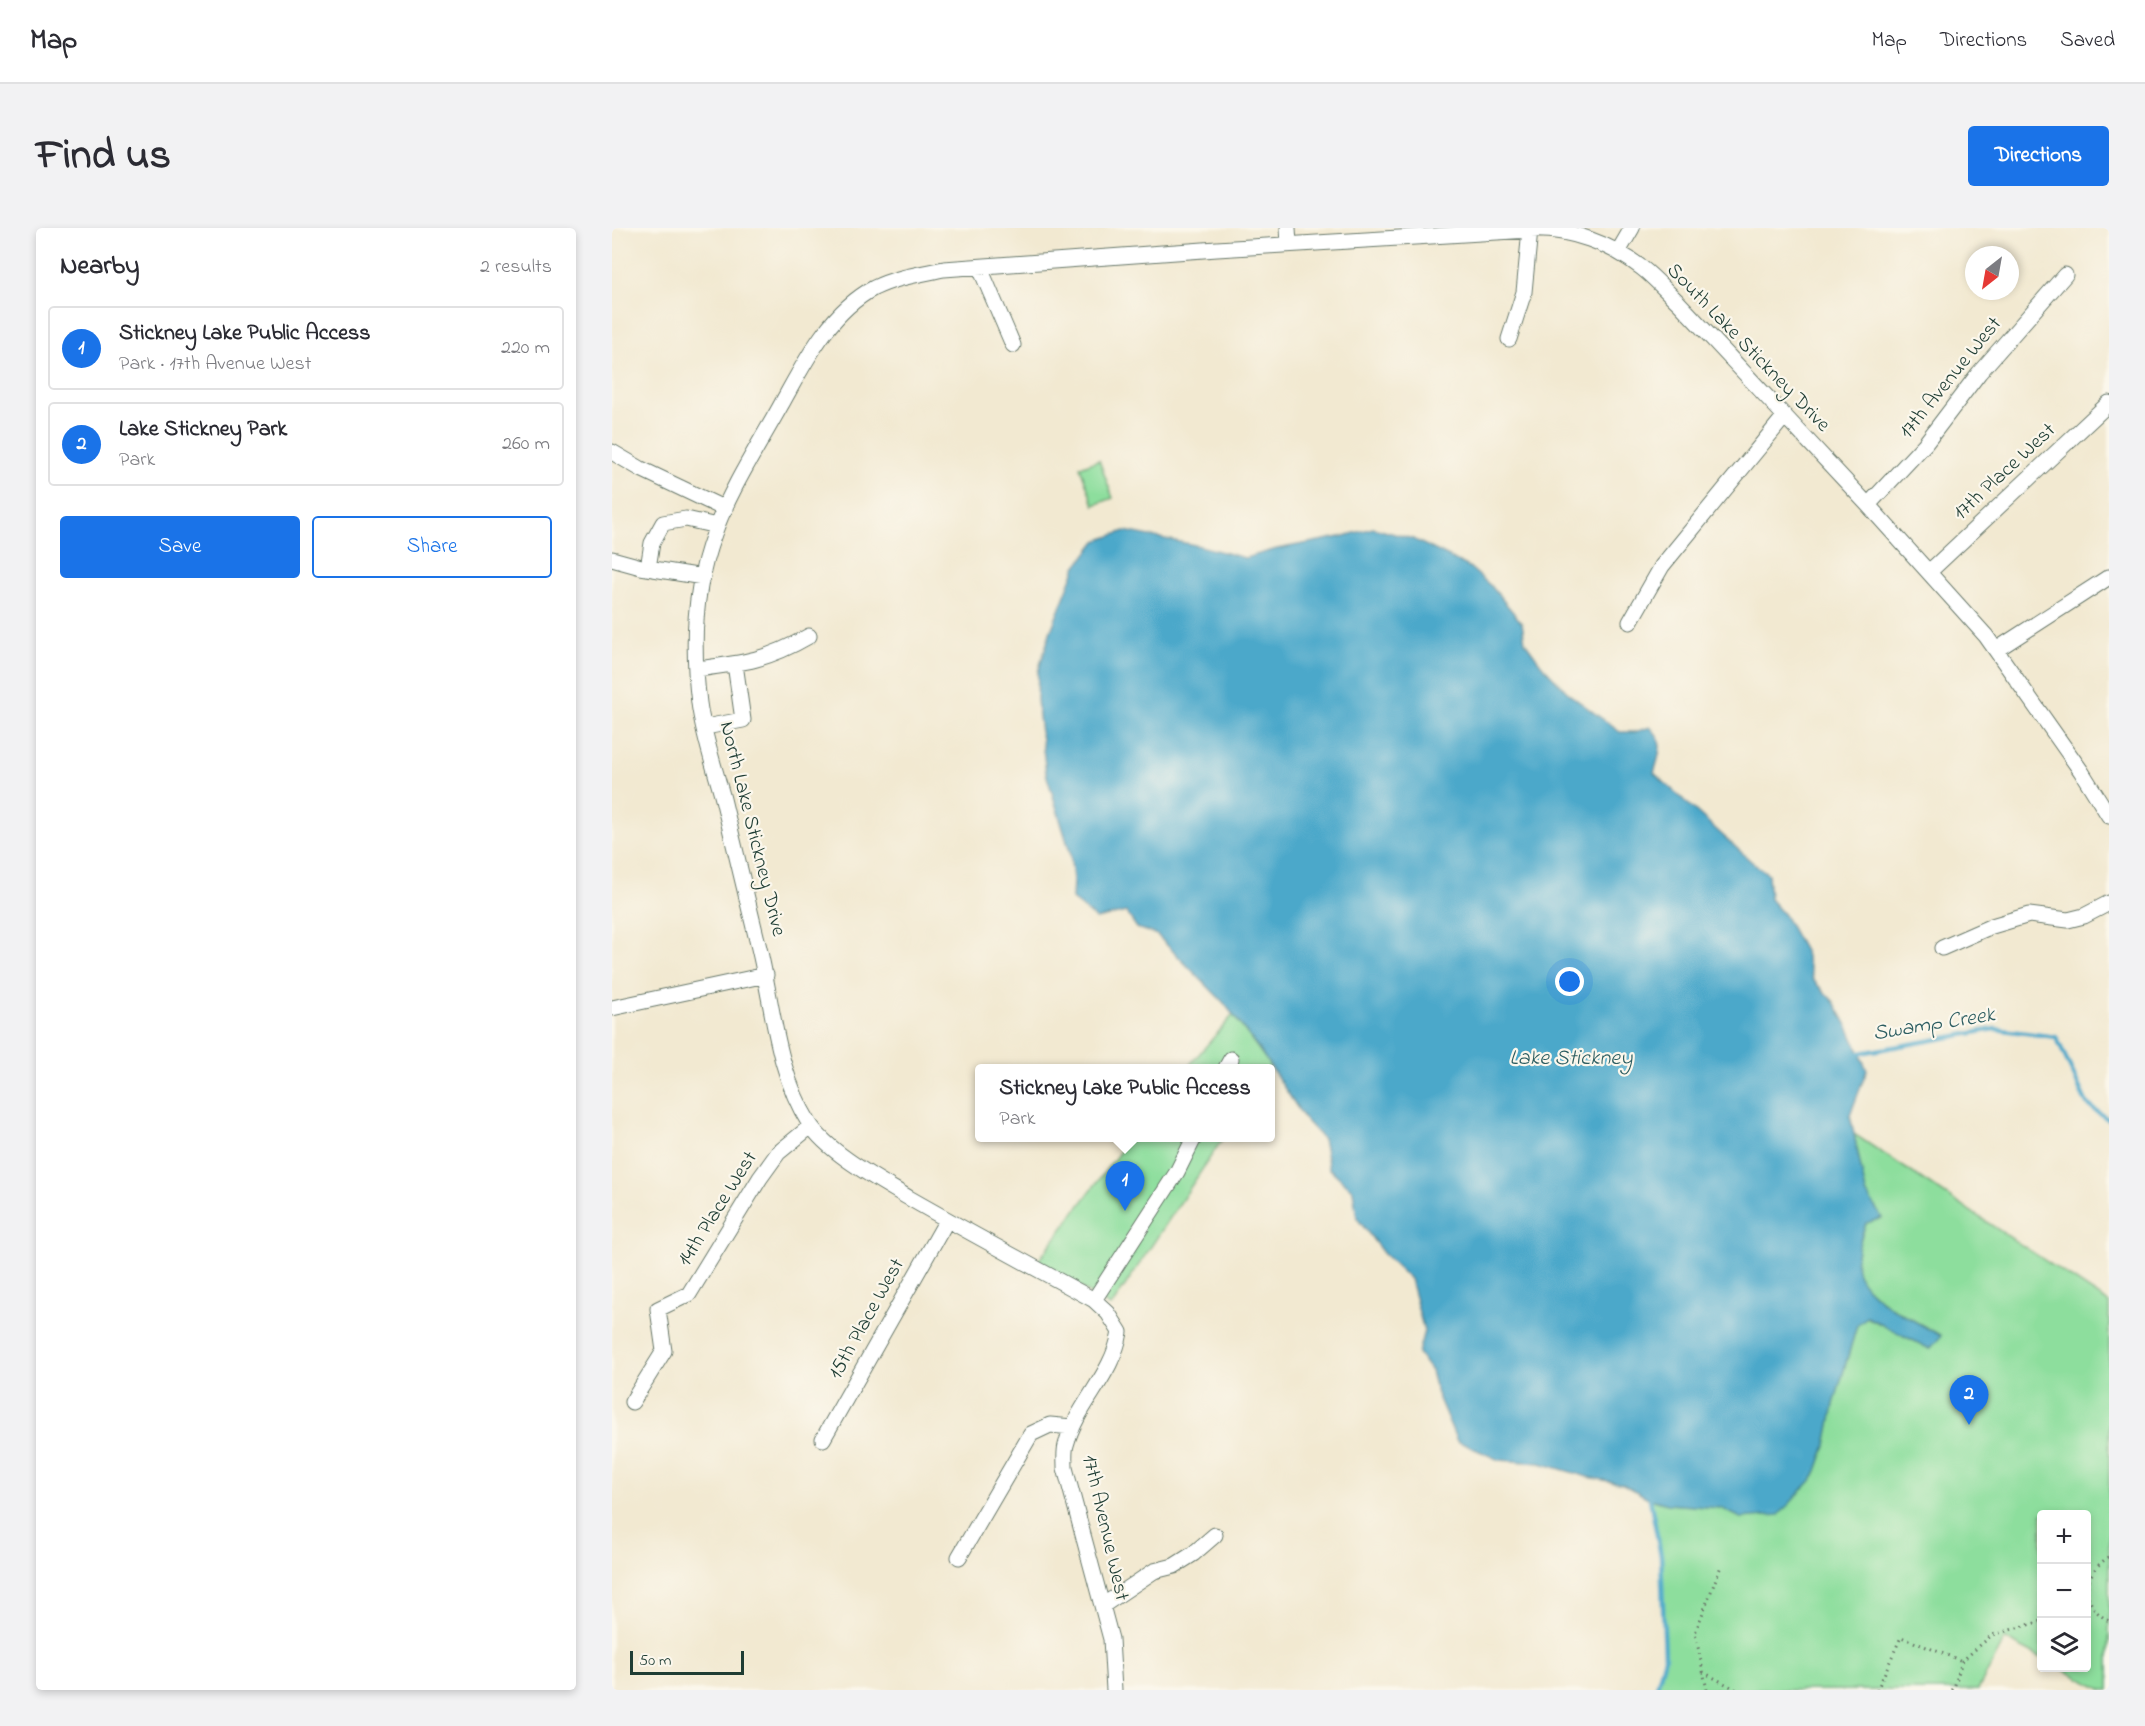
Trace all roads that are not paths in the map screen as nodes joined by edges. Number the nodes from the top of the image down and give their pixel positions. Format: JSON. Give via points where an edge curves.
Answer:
{"nodes":[{"id":1,"x":1288,"y":228,"type":"edge"},
{"id":2,"x":1632,"y":228,"type":"edge"},
{"id":3,"x":1530,"y":230,"type":"junction"},
{"id":4,"x":1289,"y":244,"type":"junction"},
{"id":5,"x":1618,"y":252,"type":"junction"},
{"id":6,"x":980,"y":268,"type":"junction"},
{"id":7,"x":906,"y":276,"type":"joint"},
{"id":8,"x":2065,"y":276,"type":"dead end"},
{"id":9,"x":1509,"y":339,"type":"dead end"},
{"id":10,"x":1013,"y":345,"type":"dead end"},
{"id":11,"x":2109,"y":403,"type":"edge"},
{"id":12,"x":1784,"y":417,"type":"junction"},
{"id":13,"x":612,"y":452,"type":"edge"},
{"id":14,"x":1868,"y":505,"type":"junction"},
{"id":15,"x":725,"y":509,"type":"junction"},
{"id":16,"x":717,"y":526,"type":"junction"},
{"id":17,"x":612,"y":559,"type":"edge"},
{"id":18,"x":648,"y":568,"type":"junction"},
{"id":19,"x":1929,"y":572,"type":"junction"},
{"id":20,"x":703,"y":577,"type":"junction"},
{"id":21,"x":2109,"y":577,"type":"edge"},
{"id":22,"x":1630,"y":622,"type":"dead end"},
{"id":23,"x":809,"y":636,"type":"dead end"},
{"id":24,"x":1996,"y":650,"type":"junction"},
{"id":25,"x":735,"y":664,"type":"junction"},
{"id":26,"x":697,"y":669,"type":"junction"},
{"id":27,"x":705,"y":727,"type":"junction"},
{"id":28,"x":2109,"y":816,"type":"edge"},
{"id":29,"x":2109,"y":903,"type":"edge"},
{"id":30,"x":1942,"y":948,"type":"dead end"},
{"id":31,"x":766,"y":975,"type":"junction"},
{"id":32,"x":612,"y":1008,"type":"edge"},
{"id":33,"x":811,"y":1126,"type":"junction"},
{"id":34,"x":1192,"y":1142,"type":"edge"},
{"id":35,"x":947,"y":1220,"type":"junction"},
{"id":36,"x":1094,"y":1300,"type":"junction"},
{"id":37,"x":632,"y":1402,"type":"dead end"},
{"id":38,"x":1072,"y":1427,"type":"junction"},
{"id":39,"x":823,"y":1439,"type":"dead end"},
{"id":40,"x":1215,"y":1535,"type":"dead end"},
{"id":41,"x":959,"y":1557,"type":"dead end"},
{"id":42,"x":1102,"y":1606,"type":"junction"},
{"id":43,"x":1114,"y":1690,"type":"edge"}],
"edges":[{"from":1,"to":4,"type":"street"},
{"from":2,"to":5,"type":"street"},
{"from":3,"to":4,"type":"street","name":"South Lake Stickney Drive"},
{"from":3,"to":5,"type":"street","name":"South Lake Stickney Drive","via":[[1559,231]]},
{"from":3,"to":9,"type":"street","via":[[1524,292]]},
{"from":4,"to":6,"type":"street","name":"South Lake Stickney Drive"},
{"from":5,"to":12,"type":"street","name":"South Lake Stickney Drive","via":[[1643,268]]},
{"from":6,"to":7,"type":"street","name":"South Lake Stickney Drive"},
{"from":6,"to":10,"type":"street"},
{"from":7,"to":15,"type":"street","name":"North Lake Stickney Drive","via":[[876,287],[832,324],[807,360]]},
{"from":8,"to":14,"type":"street","name":"17th Avenue West","via":[[1979,373],[1925,444]]},
{"from":11,"to":19,"type":"street","name":"17th Place West"},
{"from":12,"to":14,"type":"street","name":"South Lake Stickney Drive"},
{"from":12,"to":22,"type":"street","via":[[1662,566]]},
{"from":13,"to":15,"type":"street"},
{"from":14,"to":19,"type":"street","name":"South Lake Stickney Drive"},
{"from":15,"to":16,"type":"street","name":"North Lake Stickney Drive"},
{"from":16,"to":18,"type":"street","via":[[686,519],[663,523],[652,543]]},
{"from":16,"to":20,"type":"street","name":"North Lake Stickney Drive"},
{"from":17,"to":18,"type":"street"},
{"from":18,"to":20,"type":"street"},
{"from":19,"to":24,"type":"street","name":"South Lake Stickney Drive"},
{"from":20,"to":26,"type":"street","name":"North Lake Stickney Drive","via":[[695,640]]},
{"from":21,"to":24,"type":"street"},
{"from":23,"to":25,"type":"street","via":[[765,658]]},
{"from":24,"to":28,"type":"street","name":"South Lake Stickney Drive"},
{"from":25,"to":26,"type":"street"},
{"from":25,"to":27,"type":"street","via":[[743,720]]},
{"from":26,"to":27,"type":"street","name":"North Lake Stickney Drive","via":[[699,706]]},
{"from":27,"to":31,"type":"street","name":"North Lake Stickney Drive"},
{"from":29,"to":30,"type":"street","via":[[2068,920],[2029,915]]},
{"from":31,"to":32,"type":"street"},
{"from":31,"to":33,"type":"street","name":"North Lake Stickney Drive","via":[[789,1086]]},
{"from":33,"to":35,"type":"street","name":"North Lake Stickney Drive","via":[[871,1175]]},
{"from":33,"to":37,"type":"street","name":"14th Place West","via":[[778,1153],[689,1294],[658,1310],[664,1351]]},
{"from":34,"to":36,"type":"street","via":[[1178,1172]]},
{"from":35,"to":36,"type":"street","name":"North Lake Stickney Drive"},
{"from":35,"to":39,"type":"street","name":"15th Place West"},
{"from":36,"to":38,"type":"street","name":"17th Avenue West","via":[[1115,1322],[1120,1332],[1118,1347]]},
{"from":38,"to":41,"type":"street","via":[[1050,1425],[1031,1434]]},
{"from":38,"to":42,"type":"street","name":"17th Avenue West","via":[[1065,1447],[1065,1468]]},
{"from":40,"to":42,"type":"street","via":[[1184,1560],[1154,1570]]},
{"from":42,"to":43,"type":"street","name":"17th Avenue West","via":[[1111,1639]]}]}
